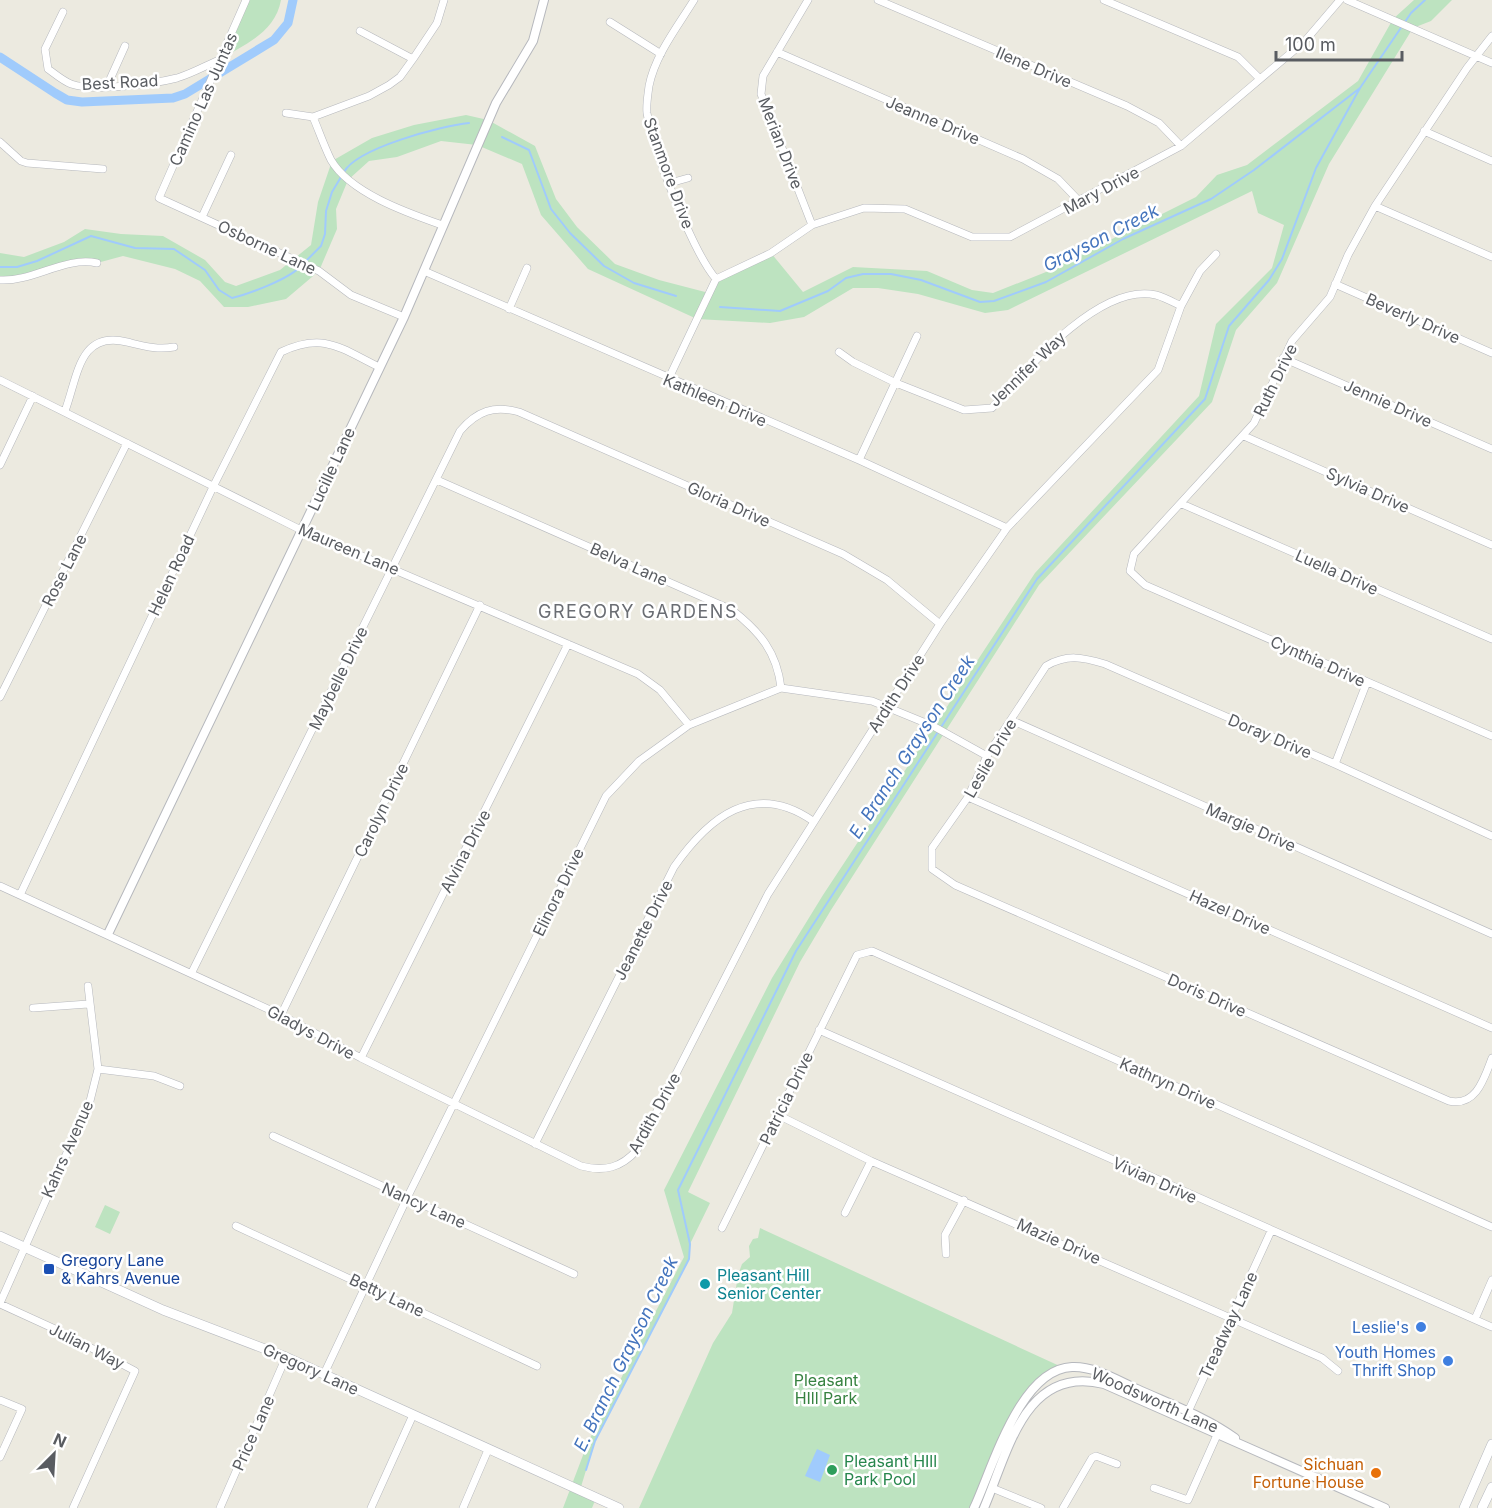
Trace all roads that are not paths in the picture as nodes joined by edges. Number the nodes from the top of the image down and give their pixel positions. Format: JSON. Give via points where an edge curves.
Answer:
{"nodes":[{"id":1,"x":246,"y":0,"type":"edge"},
{"id":2,"x":444,"y":0,"type":"edge"},
{"id":3,"x":544,"y":0,"type":"edge"},
{"id":4,"x":694,"y":0,"type":"edge"},
{"id":5,"x":808,"y":0,"type":"edge"},
{"id":6,"x":878,"y":0,"type":"edge"},
{"id":7,"x":1104,"y":0,"type":"edge"},
{"id":8,"x":1340,"y":0,"type":"edge"},
{"id":9,"x":1347,"y":0,"type":"edge"},
{"id":10,"x":63,"y":12,"type":"dead end"},
{"id":11,"x":610,"y":22,"type":"dead end"},
{"id":12,"x":360,"y":32,"type":"dead end"},
{"id":13,"x":1492,"y":36,"type":"edge"},
{"id":14,"x":125,"y":46,"type":"dead end"},
{"id":15,"x":777,"y":52,"type":"junction"},
{"id":16,"x":662,"y":54,"type":"junction"},
{"id":17,"x":1476,"y":56,"type":"junction"},
{"id":18,"x":413,"y":59,"type":"junction"},
{"id":19,"x":1492,"y":63,"type":"edge"},
{"id":20,"x":218,"y":64,"type":"junction"},
{"id":21,"x":1260,"y":79,"type":"junction"},
{"id":22,"x":106,"y":86,"type":"junction"},
{"id":23,"x":286,"y":113,"type":"dead end"},
{"id":24,"x":313,"y":117,"type":"junction"},
{"id":25,"x":1424,"y":131,"type":"junction"},
{"id":26,"x":0,"y":142,"type":"edge"},
{"id":27,"x":1181,"y":146,"type":"junction"},
{"id":28,"x":231,"y":155,"type":"dead end"},
{"id":29,"x":1492,"y":161,"type":"edge"},
{"id":30,"x":103,"y":169,"type":"dead end"},
{"id":31,"x":688,"y":178,"type":"dead end"},
{"id":32,"x":670,"y":183,"type":"junction"},
{"id":33,"x":159,"y":198,"type":"joint"},
{"id":34,"x":1080,"y":202,"type":"junction"},
{"id":35,"x":1375,"y":206,"type":"junction"},
{"id":36,"x":202,"y":217,"type":"junction"},
{"id":37,"x":442,"y":225,"type":"junction"},
{"id":38,"x":812,"y":225,"type":"junction"},
{"id":39,"x":1216,"y":254,"type":"dead end"},
{"id":40,"x":1492,"y":257,"type":"edge"},
{"id":41,"x":97,"y":263,"type":"dead end"},
{"id":42,"x":526,"y":268,"type":"dead end"},
{"id":43,"x":424,"y":271,"type":"junction"},
{"id":44,"x":716,"y":279,"type":"junction"},
{"id":45,"x":0,"y":280,"type":"edge"},
{"id":46,"x":1335,"y":284,"type":"junction"},
{"id":47,"x":1181,"y":306,"type":"junction"},
{"id":48,"x":509,"y":309,"type":"junction"},
{"id":49,"x":404,"y":317,"type":"junction"},
{"id":50,"x":917,"y":336,"type":"dead end"},
{"id":51,"x":174,"y":347,"type":"dead end"},
{"id":52,"x":839,"y":352,"type":"dead end"},
{"id":53,"x":1492,"y":353,"type":"edge"},
{"id":54,"x":1283,"y":358,"type":"junction"},
{"id":55,"x":379,"y":368,"type":"junction"},
{"id":56,"x":0,"y":380,"type":"edge"},
{"id":57,"x":668,"y":380,"type":"junction"},
{"id":58,"x":896,"y":383,"type":"junction"},
{"id":59,"x":33,"y":396,"type":"junction"},
{"id":60,"x":505,"y":408,"type":"joint"},
{"id":61,"x":65,"y":411,"type":"junction"},
{"id":62,"x":1244,"y":436,"type":"junction"},
{"id":63,"x":127,"y":443,"type":"junction"},
{"id":64,"x":1492,"y":449,"type":"edge"},
{"id":65,"x":859,"y":460,"type":"junction"},
{"id":66,"x":0,"y":465,"type":"edge"},
{"id":67,"x":437,"y":480,"type":"junction"},
{"id":68,"x":213,"y":487,"type":"junction"},
{"id":69,"x":1182,"y":504,"type":"junction"},
{"id":70,"x":1007,"y":528,"type":"junction"},
{"id":71,"x":302,"y":530,"type":"junction"},
{"id":72,"x":1492,"y":545,"type":"edge"},
{"id":73,"x":394,"y":567,"type":"junction"},
{"id":74,"x":1145,"y":585,"type":"joint"},
{"id":75,"x":480,"y":605,"type":"junction"},
{"id":76,"x":940,"y":624,"type":"junction"},
{"id":77,"x":1492,"y":639,"type":"edge"},
{"id":78,"x":568,"y":644,"type":"junction"},
{"id":79,"x":1046,"y":666,"type":"joint"},
{"id":80,"x":1367,"y":682,"type":"junction"},
{"id":81,"x":781,"y":688,"type":"junction"},
{"id":82,"x":0,"y":697,"type":"edge"},
{"id":83,"x":887,"y":707,"type":"junction"},
{"id":84,"x":1011,"y":720,"type":"junction"},
{"id":85,"x":689,"y":725,"type":"junction"},
{"id":86,"x":1492,"y":736,"type":"edge"},
{"id":87,"x":987,"y":756,"type":"junction"},
{"id":88,"x":1335,"y":764,"type":"junction"},
{"id":89,"x":968,"y":797,"type":"junction"},
{"id":90,"x":813,"y":820,"type":"junction"},
{"id":91,"x":1492,"y":836,"type":"edge"},
{"id":92,"x":932,"y":848,"type":"joint"},
{"id":93,"x":0,"y":886,"type":"edge"},
{"id":94,"x":20,"y":895,"type":"junction"},
{"id":95,"x":108,"y":934,"type":"junction"},
{"id":96,"x":1492,"y":934,"type":"edge"},
{"id":97,"x":851,"y":968,"type":"joint"},
{"id":98,"x":192,"y":972,"type":"junction"},
{"id":99,"x":88,"y":986,"type":"dead end"},
{"id":100,"x":88,"y":1004,"type":"junction"},
{"id":101,"x":33,"y":1008,"type":"dead end"},
{"id":102,"x":281,"y":1015,"type":"junction"},
{"id":103,"x":1492,"y":1028,"type":"edge"},
{"id":104,"x":819,"y":1030,"type":"junction"},
{"id":105,"x":361,"y":1058,"type":"junction"},
{"id":106,"x":1492,"y":1058,"type":"edge"},
{"id":107,"x":98,"y":1069,"type":"junction"},
{"id":108,"x":1489,"y":1075,"type":"edge"},
{"id":109,"x":180,"y":1086,"type":"dead end"},
{"id":110,"x":454,"y":1102,"type":"junction"},
{"id":111,"x":778,"y":1115,"type":"junction"},
{"id":112,"x":273,"y":1136,"type":"dead end"},
{"id":113,"x":535,"y":1144,"type":"junction"},
{"id":114,"x":871,"y":1161,"type":"junction"},
{"id":115,"x":622,"y":1165,"type":"joint"},
{"id":116,"x":407,"y":1198,"type":"junction"},
{"id":117,"x":964,"y":1200,"type":"junction"},
{"id":118,"x":844,"y":1213,"type":"dead end"},
{"id":119,"x":236,"y":1226,"type":"dead end"},
{"id":120,"x":722,"y":1227,"type":"dead end"},
{"id":121,"x":1492,"y":1227,"type":"edge"},
{"id":122,"x":1271,"y":1231,"type":"junction"},
{"id":123,"x":0,"y":1236,"type":"edge"},
{"id":124,"x":24,"y":1246,"type":"junction"},
{"id":125,"x":946,"y":1254,"type":"dead end"},
{"id":126,"x":574,"y":1274,"type":"dead end"},
{"id":127,"x":1492,"y":1280,"type":"edge"},
{"id":128,"x":367,"y":1286,"type":"junction"},
{"id":129,"x":0,"y":1304,"type":"edge"},
{"id":130,"x":1233,"y":1317,"type":"junction"},
{"id":131,"x":1475,"y":1319,"type":"junction"},
{"id":132,"x":1492,"y":1327,"type":"edge"},
{"id":133,"x":286,"y":1357,"type":"junction"},
{"id":134,"x":537,"y":1366,"type":"dead end"},
{"id":135,"x":1064,"y":1368,"type":"junction"},
{"id":136,"x":1338,"y":1371,"type":"dead end"},
{"id":137,"x":324,"y":1374,"type":"junction"},
{"id":138,"x":1067,"y":1382,"type":"junction"},
{"id":139,"x":0,"y":1400,"type":"edge"},
{"id":140,"x":412,"y":1415,"type":"junction"},
{"id":141,"x":1186,"y":1415,"type":"junction"},
{"id":142,"x":1217,"y":1435,"type":"junction"},
{"id":143,"x":1492,"y":1444,"type":"edge"},
{"id":144,"x":1245,"y":1446,"type":"junction"},
{"id":145,"x":488,"y":1450,"type":"junction"},
{"id":146,"x":0,"y":1457,"type":"edge"},
{"id":147,"x":1118,"y":1464,"type":"dead end"},
{"id":148,"x":1492,"y":1487,"type":"edge"},
{"id":149,"x":992,"y":1488,"type":"junction"},
{"id":150,"x":1154,"y":1488,"type":"dead end"},
{"id":151,"x":73,"y":1508,"type":"edge"},
{"id":152,"x":220,"y":1508,"type":"edge"},
{"id":153,"x":370,"y":1508,"type":"edge"},
{"id":154,"x":463,"y":1508,"type":"edge"},
{"id":155,"x":619,"y":1508,"type":"edge"},
{"id":156,"x":974,"y":1508,"type":"edge"},
{"id":157,"x":984,"y":1508,"type":"edge"},
{"id":158,"x":1041,"y":1508,"type":"edge"},
{"id":159,"x":1063,"y":1508,"type":"edge"},
{"id":160,"x":1385,"y":1508,"type":"edge"},
{"id":161,"x":1464,"y":1508,"type":"edge"},
{"id":162,"x":1482,"y":1508,"type":"edge"}],
"edges":[{"from":1,"to":20,"type":"street","name":"Camino Las Juntas"},
{"from":2,"to":18,"type":"street","via":[[437,23]]},
{"from":3,"to":37,"type":"street","name":"Lucille Lane","via":[[532,41],[496,103]]},
{"from":4,"to":16,"type":"street","name":"Stanmore Drive"},
{"from":5,"to":15,"type":"street","name":"Merian Drive"},
{"from":6,"to":27,"type":"street","name":"Ilene Drive","via":[[1126,106],[1159,123]]},
{"from":7,"to":21,"type":"street","via":[[1238,57]]},
{"from":8,"to":21,"type":"street","name":"Mary Drive","via":[[1305,41]]},
{"from":9,"to":17,"type":"street"},
{"from":10,"to":22,"type":"street","name":"Best Road","via":[[45,49],[48,69],[69,84]]},
{"from":11,"to":16,"type":"street"},
{"from":12,"to":18,"type":"street"},
{"from":13,"to":17,"type":"street","name":"Ruth Drive"},
{"from":14,"to":22,"type":"street"},
{"from":15,"to":34,"type":"street","name":"Jeanne Drive","via":[[1023,159],[1058,179]]},
{"from":15,"to":38,"type":"street","name":"Merian Drive","via":[[763,76],[761,94]]},
{"from":16,"to":32,"type":"street","name":"Stanmore Drive","via":[[649,84],[647,111]]},
{"from":17,"to":19,"type":"street"},
{"from":17,"to":25,"type":"street","name":"Ruth Drive"},
{"from":18,"to":24,"type":"street","via":[[389,85]]},
{"from":20,"to":22,"type":"street","name":"Best Road","via":[[177,78]]},
{"from":20,"to":33,"type":"street","name":"Camino Las Juntas"},
{"from":21,"to":27,"type":"street","name":"Mary Drive"},
{"from":23,"to":24,"type":"street"},
{"from":24,"to":37,"type":"street","via":[[332,161],[348,180],[366,192]]},
{"from":25,"to":29,"type":"street"},
{"from":25,"to":35,"type":"street","name":"Ruth Drive"},
{"from":26,"to":30,"type":"street","via":[[27,163]]},
{"from":27,"to":34,"type":"street","name":"Mary Drive"},
{"from":28,"to":36,"type":"street"},
{"from":31,"to":32,"type":"street"},
{"from":32,"to":44,"type":"street","name":"Stanmore Drive","via":[[706,267]]},
{"from":33,"to":36,"type":"street","name":"Osborne Lane"},
{"from":34,"to":38,"type":"street","name":"Mary Drive","via":[[1010,237],[972,237],[905,209],[864,208]]},
{"from":35,"to":40,"type":"street"},
{"from":35,"to":46,"type":"street","name":"Ruth Drive"},
{"from":36,"to":49,"type":"street","name":"Osborne Lane","via":[[319,271],[351,295]]},
{"from":37,"to":43,"type":"street","name":"Lucille Lane"},
{"from":38,"to":44,"type":"street","name":"Mary Drive","via":[[771,253]]},
{"from":39,"to":47,"type":"street","name":"Ardith Drive","via":[[1200,271]]},
{"from":41,"to":45,"type":"street","via":[[86,260],[16,281]]},
{"from":42,"to":48,"type":"street"},
{"from":43,"to":48,"type":"street","name":"Kathleen Drive"},
{"from":43,"to":49,"type":"street","name":"Lucille Lane"},
{"from":44,"to":57,"type":"street"},
{"from":46,"to":53,"type":"street","name":"Beverly Drive"},
{"from":46,"to":54,"type":"street","name":"Ruth Drive","via":[[1326,304]]},
{"from":47,"to":58,"type":"street","name":"Jennifer Way","via":[[1155,294],[1129,296],[1089,313],[1043,351],[992,408],[964,410]]},
{"from":47,"to":70,"type":"street","name":"Ardith Drive","via":[[1158,370]]},
{"from":48,"to":57,"type":"street","name":"Kathleen Drive"},
{"from":49,"to":55,"type":"street","name":"Lucille Lane"},
{"from":50,"to":58,"type":"street"},
{"from":51,"to":61,"type":"street","via":[[158,349],[112,338],[98,341],[87,350]]},
{"from":52,"to":58,"type":"street","name":"Jennifer Way"},
{"from":54,"to":62,"type":"street","name":"Ruth Drive","via":[[1268,398]]},
{"from":54,"to":64,"type":"street","name":"Jennie Drive"},
{"from":55,"to":68,"type":"street","name":"Helen Road","via":[[336,346],[316,341],[281,352]]},
{"from":55,"to":71,"type":"street","name":"Lucille Lane"},
{"from":56,"to":59,"type":"street","name":"Maureen Lane"},
{"from":57,"to":65,"type":"street","name":"Kathleen Drive"},
{"from":58,"to":65,"type":"street"},
{"from":59,"to":61,"type":"street","name":"Maureen Lane"},
{"from":59,"to":66,"type":"street"},
{"from":60,"to":67,"type":"street","name":"Maybelle Drive","via":[[494,408],[470,420],[460,431]]},
{"from":60,"to":76,"type":"street","name":"Gloria Drive","via":[[843,554],[887,580]]},
{"from":61,"to":63,"type":"street","name":"Maureen Lane"},
{"from":62,"to":69,"type":"street","name":"Ruth Drive"},
{"from":62,"to":72,"type":"street","name":"Sylvia Drive"},
{"from":63,"to":68,"type":"street","name":"Maureen Lane"},
{"from":63,"to":82,"type":"street","name":"Rose Lane"},
{"from":65,"to":70,"type":"street","name":"Kathleen Drive"},
{"from":67,"to":73,"type":"street","name":"Maybelle Drive"},
{"from":67,"to":81,"type":"street","name":"Belva Lane","via":[[732,610],[770,648],[779,668]]},
{"from":68,"to":71,"type":"street","name":"Maureen Lane"},
{"from":68,"to":94,"type":"street","name":"Helen Road"},
{"from":69,"to":74,"type":"street","name":"Ruth Drive","via":[[1134,554],[1130,571]]},
{"from":69,"to":77,"type":"street","name":"Luella Drive"},
{"from":70,"to":76,"type":"street","name":"Ardith Drive"},
{"from":71,"to":73,"type":"street","name":"Maureen Lane"},
{"from":71,"to":95,"type":"street","name":"Lucille Lane"},
{"from":73,"to":75,"type":"street","name":"Maureen Lane"},
{"from":73,"to":98,"type":"street","name":"Maybelle Drive"},
{"from":74,"to":80,"type":"street","name":"Cynthia Drive"},
{"from":75,"to":78,"type":"street","name":"Maureen Lane"},
{"from":75,"to":102,"type":"street","name":"Carolyn Drive"},
{"from":76,"to":83,"type":"street","name":"Ardith Drive"},
{"from":78,"to":85,"type":"street","name":"Maureen Lane","via":[[649,680]]},
{"from":78,"to":105,"type":"street","name":"Alvina Drive"},
{"from":79,"to":84,"type":"street","name":"Leslie Drive"},
{"from":79,"to":88,"type":"street","name":"Doray Drive","via":[[1073,656],[1105,664]]},
{"from":80,"to":86,"type":"street","name":"Cynthia Drive"},
{"from":80,"to":88,"type":"street"},
{"from":81,"to":83,"type":"street","via":[[872,701]]},
{"from":81,"to":85,"type":"street","name":"Elinora Drive"},
{"from":83,"to":87,"type":"street","via":[[933,726]]},
{"from":83,"to":90,"type":"street","name":"Ardith Drive"},
{"from":84,"to":87,"type":"street","name":"Leslie Drive"},
{"from":84,"to":96,"type":"street","name":"Margie Drive"},
{"from":85,"to":110,"type":"street","name":"Elinora Drive","via":[[639,761],[606,796]]},
{"from":87,"to":89,"type":"street","name":"Leslie Drive"},
{"from":88,"to":91,"type":"street","name":"Doray Drive"},
{"from":89,"to":92,"type":"street","name":"Leslie Drive"},
{"from":89,"to":103,"type":"street","name":"Hazel Drive"},
{"from":90,"to":113,"type":"street","name":"Jeanette Drive","via":[[786,806],[747,805],[721,816],[688,847],[674,867]]},
{"from":90,"to":115,"type":"street","name":"Ardith Drive","via":[[768,894],[637,1150]]},
{"from":92,"to":108,"type":"street","name":"Doris Drive","via":[[932,869],[955,885],[1449,1101],[1460,1103],[1471,1098]]},
{"from":93,"to":94,"type":"street","name":"Gladys Drive"},
{"from":94,"to":95,"type":"street","name":"Gladys Drive"},
{"from":95,"to":98,"type":"street","name":"Gladys Drive"},
{"from":97,"to":104,"type":"street","name":"Patricia Drive"},
{"from":97,"to":121,"type":"street","name":"Kathryn Drive","via":[[857,955],[872,951]]},
{"from":98,"to":102,"type":"street","name":"Gladys Drive"},
{"from":99,"to":100,"type":"street","name":"Kahrs Avenue"},
{"from":100,"to":101,"type":"street"},
{"from":100,"to":107,"type":"street","name":"Kahrs Avenue"},
{"from":102,"to":105,"type":"street","name":"Gladys Drive"},
{"from":104,"to":111,"type":"street","name":"Patricia Drive"},
{"from":104,"to":122,"type":"street","name":"Vivian Drive"},
{"from":105,"to":110,"type":"street","name":"Gladys Drive"},
{"from":106,"to":108,"type":"street"},
{"from":107,"to":109,"type":"street","via":[[154,1076]]},
{"from":107,"to":124,"type":"street","name":"Kahrs Avenue","via":[[90,1101]]},
{"from":110,"to":113,"type":"street","name":"Gladys Drive"},
{"from":110,"to":116,"type":"street","name":"Elinora Drive"},
{"from":111,"to":114,"type":"street","name":"Mazie Drive"},
{"from":111,"to":120,"type":"street","name":"Patricia Drive"},
{"from":112,"to":116,"type":"street","name":"Nancy Lane"},
{"from":113,"to":115,"type":"street","name":"Gladys Drive","via":[[595,1170]]},
{"from":114,"to":117,"type":"street","name":"Mazie Drive"},
{"from":114,"to":118,"type":"street"},
{"from":116,"to":126,"type":"street","name":"Nancy Lane"},
{"from":116,"to":128,"type":"street","name":"Elinora Drive"},
{"from":117,"to":125,"type":"street","via":[[945,1235]]},
{"from":117,"to":130,"type":"street","name":"Mazie Drive"},
{"from":119,"to":128,"type":"street","name":"Betty Lane"},
{"from":122,"to":130,"type":"street","name":"Treadway Lane"},
{"from":122,"to":131,"type":"street","name":"Vivian Drive"},
{"from":123,"to":124,"type":"main road","name":"Gregory Lane"},
{"from":124,"to":129,"type":"street","name":"Kahrs Avenue"},
{"from":124,"to":133,"type":"main road","name":"Gregory Lane","via":[[163,1310]]},
{"from":127,"to":131,"type":"street"},
{"from":128,"to":134,"type":"street","name":"Betty Lane"},
{"from":128,"to":137,"type":"street","name":"Elinora Drive"},
{"from":129,"to":151,"type":"street","name":"Julian Way","via":[[135,1371]]},
{"from":130,"to":136,"type":"street","name":"Mazie Drive","via":[[1322,1358]]},
{"from":130,"to":141,"type":"street","name":"Treadway Lane"},
{"from":131,"to":132,"type":"street","name":"Vivian Drive"},
{"from":133,"to":137,"type":"main road","name":"Gregory Lane"},
{"from":133,"to":152,"type":"street","name":"Price Lane"},
{"from":135,"to":138,"type":"street"},
{"from":135,"to":141,"type":"street","name":"Woodsworth Lane","via":[[1094,1371]]},
{"from":135,"to":156,"type":"street","via":[[1030,1389]]},
{"from":137,"to":140,"type":"main road","name":"Gregory Lane"},
{"from":138,"to":141,"type":"street","name":"Woodsworth Lane","via":[[1104,1384]]},
{"from":138,"to":149,"type":"street","name":"Woodsworth Lane","via":[[1033,1402]]},
{"from":139,"to":146,"type":"street","via":[[22,1409]]},
{"from":140,"to":145,"type":"main road","name":"Gregory Lane"},
{"from":140,"to":153,"type":"street"},
{"from":141,"to":142,"type":"street","name":"Woodsworth Lane"},
{"from":141,"to":144,"type":"street","name":"Woodsworth Lane","via":[[1222,1429]]},
{"from":142,"to":144,"type":"street","name":"Woodsworth Lane"},
{"from":142,"to":150,"type":"street","via":[[1188,1500]]},
{"from":143,"to":161,"type":"main road"},
{"from":144,"to":160,"type":"street","name":"Woodsworth Lane"},
{"from":145,"to":154,"type":"street"},
{"from":145,"to":155,"type":"main road","name":"Gregory Lane"},
{"from":147,"to":159,"type":"street","via":[[1092,1458]]},
{"from":148,"to":162,"type":"main road"},
{"from":149,"to":157,"type":"street"},
{"from":149,"to":158,"type":"street"}]}
